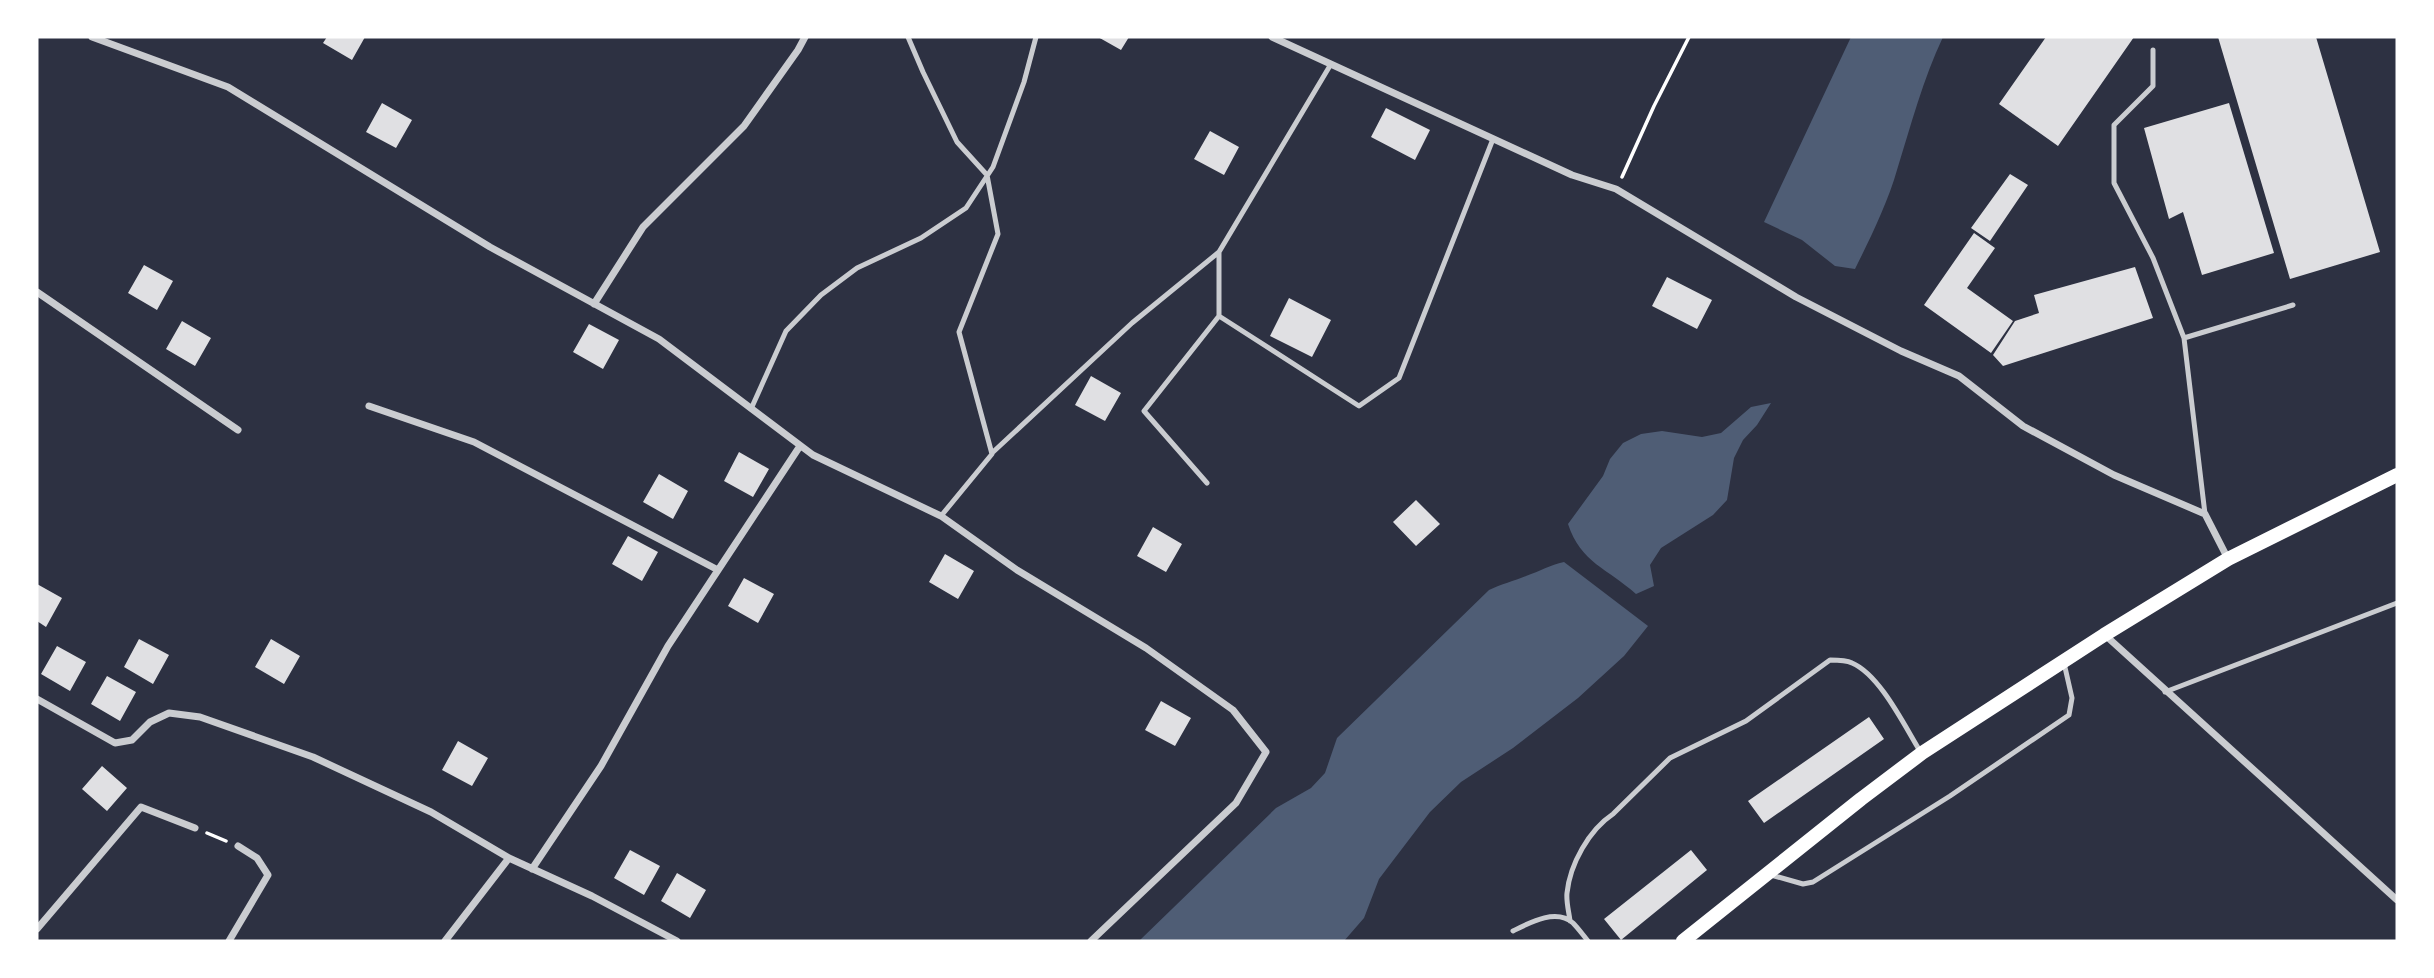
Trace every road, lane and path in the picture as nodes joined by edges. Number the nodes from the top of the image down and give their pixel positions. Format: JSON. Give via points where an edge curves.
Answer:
{"nodes":[{"id":1,"x":92,"y":37,"type":"edge"},
{"id":2,"x":805,"y":37,"type":"edge"},
{"id":3,"x":908,"y":37,"type":"edge"},
{"id":4,"x":1035,"y":37,"type":"edge"},
{"id":5,"x":1272,"y":37,"type":"edge"},
{"id":6,"x":1689,"y":37,"type":"edge"},
{"id":7,"x":2153,"y":50,"type":"dead end"},
{"id":8,"x":1331,"y":64,"type":"junction"},
{"id":9,"x":1493,"y":139,"type":"junction"},
{"id":10,"x":988,"y":175,"type":"junction"},
{"id":11,"x":1616,"y":189,"type":"junction"},
{"id":12,"x":1219,"y":252,"type":"junction"},
{"id":13,"x":37,"y":292,"type":"edge"},
{"id":14,"x":594,"y":304,"type":"junction"},
{"id":15,"x":2293,"y":305,"type":"dead end"},
{"id":16,"x":1219,"y":316,"type":"junction"},
{"id":17,"x":2184,"y":338,"type":"junction"},
{"id":18,"x":369,"y":405,"type":"dead end"},
{"id":19,"x":751,"y":409,"type":"junction"},
{"id":20,"x":238,"y":430,"type":"dead end"},
{"id":21,"x":800,"y":446,"type":"junction"},
{"id":22,"x":992,"y":454,"type":"junction"},
{"id":23,"x":2397,"y":475,"type":"edge"},
{"id":24,"x":1207,"y":484,"type":"dead end"},
{"id":25,"x":2205,"y":514,"type":"junction"},
{"id":26,"x":941,"y":516,"type":"junction"},
{"id":27,"x":2228,"y":559,"type":"junction"},
{"id":28,"x":719,"y":570,"type":"junction"},
{"id":29,"x":2397,"y":603,"type":"edge"},
{"id":30,"x":2104,"y":635,"type":"junction"},
{"id":31,"x":2064,"y":663,"type":"junction"},
{"id":32,"x":2165,"y":692,"type":"junction"},
{"id":33,"x":37,"y":699,"type":"edge"},
{"id":34,"x":1922,"y":753,"type":"junction"},
{"id":35,"x":195,"y":828,"type":"joint"},
{"id":36,"x":238,"y":846,"type":"joint"},
{"id":37,"x":509,"y":858,"type":"junction"},
{"id":38,"x":531,"y":869,"type":"junction"},
{"id":39,"x":1766,"y":874,"type":"junction"},
{"id":40,"x":2397,"y":900,"type":"edge"},
{"id":41,"x":1570,"y":921,"type":"junction"},
{"id":42,"x":37,"y":929,"type":"edge"},
{"id":43,"x":1513,"y":931,"type":"dead end"},
{"id":44,"x":229,"y":941,"type":"edge"},
{"id":45,"x":445,"y":941,"type":"edge"},
{"id":46,"x":677,"y":941,"type":"edge"},
{"id":47,"x":1091,"y":941,"type":"edge"},
{"id":48,"x":1588,"y":941,"type":"edge"},
{"id":49,"x":1683,"y":941,"type":"edge"}],
"edges":[{"from":1,"to":14,"type":"street","via":[[228,87],[490,247]]},
{"from":2,"to":14,"type":"street","via":[[744,126],[643,227]]},
{"from":3,"to":10,"type":"lane","via":[[957,142]]},
{"from":4,"to":10,"type":"lane","via":[[1024,82]]},
{"from":5,"to":8,"type":"street"},
{"from":6,"to":11,"type":"path"},
{"from":7,"to":17,"type":"lane","via":[[2153,86],[2113,125],[2114,183],[2153,258]]},
{"from":8,"to":9,"type":"street"},
{"from":8,"to":12,"type":"lane"},
{"from":9,"to":11,"type":"street","via":[[1572,175]]},
{"from":9,"to":16,"type":"lane","via":[[1399,378],[1359,406]]},
{"from":10,"to":19,"type":"lane","via":[[966,208],[921,238],[857,268],[821,295],[786,331]]},
{"from":10,"to":22,"type":"lane","via":[[998,234],[960,331]]},
{"from":11,"to":25,"type":"street","via":[[1796,297],[1959,376],[2023,426],[2114,475]]},
{"from":12,"to":16,"type":"lane"},
{"from":12,"to":22,"type":"lane","via":[[1132,323]]},
{"from":13,"to":20,"type":"street"},
{"from":14,"to":19,"type":"street","via":[[659,340]]},
{"from":15,"to":17,"type":"lane"},
{"from":16,"to":24,"type":"lane","via":[[1144,411]]},
{"from":17,"to":25,"type":"lane"},
{"from":18,"to":28,"type":"street","via":[[474,442]]},
{"from":19,"to":21,"type":"street"},
{"from":21,"to":26,"type":"street"},
{"from":21,"to":28,"type":"street"},
{"from":22,"to":26,"type":"lane"},
{"from":23,"to":27,"type":"main road"},
{"from":25,"to":27,"type":"street"},
{"from":26,"to":47,"type":"street","via":[[1233,710],[1266,752],[1236,803]]},
{"from":27,"to":30,"type":"main road"},
{"from":28,"to":38,"type":"street","via":[[668,646],[601,766]]},
{"from":29,"to":32,"type":"lane"},
{"from":30,"to":31,"type":"main road"},
{"from":30,"to":32,"type":"street"},
{"from":31,"to":34,"type":"main road"},
{"from":31,"to":39,"type":"lane","via":[[2071,698],[2069,715],[1813,882],[1803,884]]},
{"from":32,"to":40,"type":"street"},
{"from":33,"to":37,"type":"street","via":[[115,743],[132,740],[150,722],[169,713],[200,716],[324,762],[431,812]]},
{"from":34,"to":39,"type":"main road"},
{"from":34,"to":41,"type":"lane","via":[[1866,671],[1850,661],[1830,660],[1746,721],[1670,758],[1603,821],[1572,870],[1567,895]]},
{"from":35,"to":36,"type":"path"},
{"from":35,"to":42,"type":"street","via":[[141,807]]},
{"from":36,"to":44,"type":"street","via":[[257,858],[268,875]]},
{"from":37,"to":38,"type":"street"},
{"from":37,"to":45,"type":"street"},
{"from":38,"to":46,"type":"street","via":[[592,895]]},
{"from":39,"to":49,"type":"main road"},
{"from":41,"to":43,"type":"lane","via":[[1539,918]]},
{"from":41,"to":48,"type":"lane"}]}
